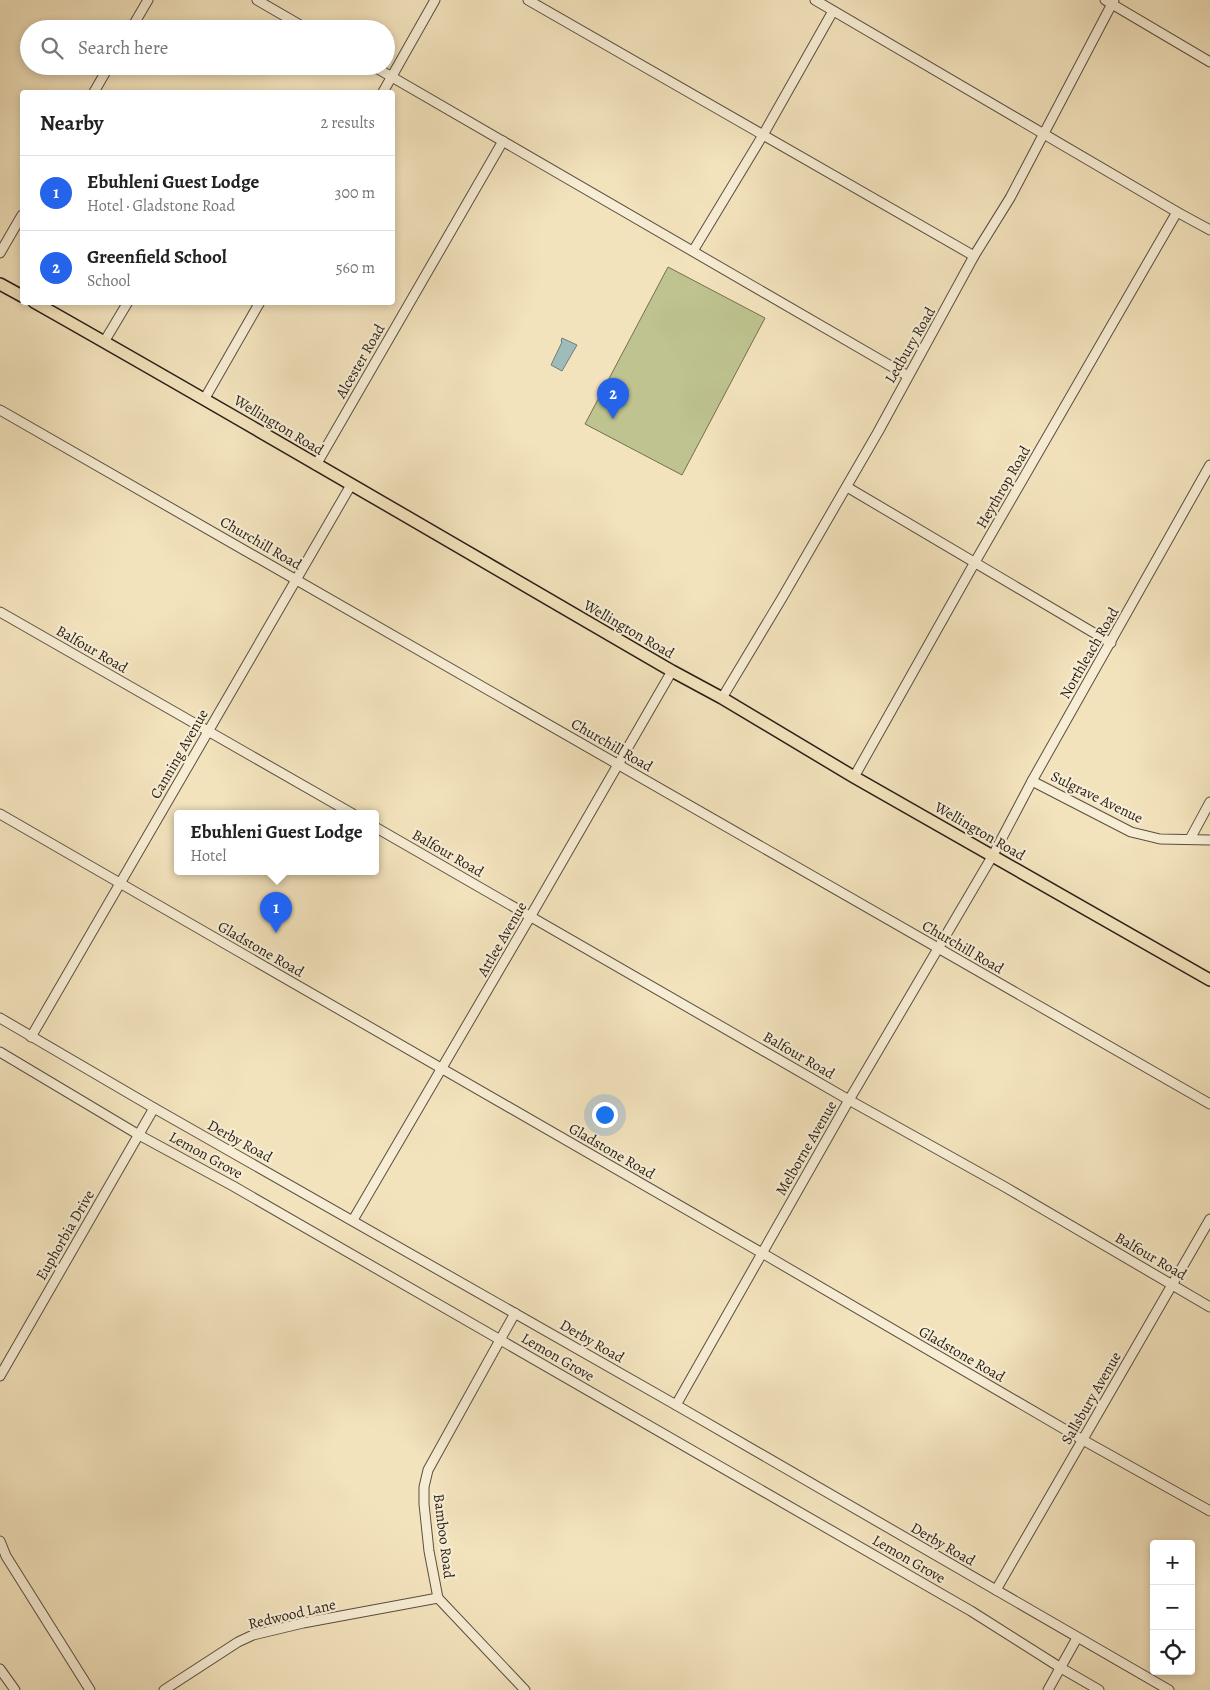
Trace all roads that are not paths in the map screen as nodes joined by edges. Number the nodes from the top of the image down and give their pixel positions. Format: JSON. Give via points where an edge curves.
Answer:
{"nodes":[{"id":1,"x":148,"y":0,"type":"edge"},
{"id":2,"x":257,"y":0,"type":"edge"},
{"id":3,"x":436,"y":0,"type":"edge"},
{"id":4,"x":528,"y":0,"type":"edge"},
{"id":5,"x":815,"y":0,"type":"edge"},
{"id":6,"x":1110,"y":1,"type":"edge"},
{"id":7,"x":833,"y":12,"type":"junction"},
{"id":8,"x":136,"y":20,"type":"edge"},
{"id":9,"x":291,"y":20,"type":"edge"},
{"id":10,"x":1210,"y":62,"type":"edge"},
{"id":11,"x":395,"y":72,"type":"edge"},
{"id":12,"x":104,"y":75,"type":"edge"},
{"id":13,"x":389,"y":75,"type":"edge"},
{"id":14,"x":392,"y":77,"type":"junction"},
{"id":15,"x":95,"y":90,"type":"edge"},
{"id":16,"x":383,"y":90,"type":"edge"},
{"id":17,"x":1044,"y":134,"type":"junction"},
{"id":18,"x":763,"y":135,"type":"junction"},
{"id":19,"x":503,"y":141,"type":"junction"},
{"id":20,"x":1177,"y":212,"type":"junction"},
{"id":21,"x":20,"y":218,"type":"edge"},
{"id":22,"x":1210,"y":230,"type":"edge"},
{"id":23,"x":693,"y":251,"type":"junction"},
{"id":24,"x":0,"y":253,"type":"edge"},
{"id":25,"x":974,"y":256,"type":"junction"},
{"id":26,"x":0,"y":284,"type":"edge"},
{"id":27,"x":20,"y":295,"type":"edge"},
{"id":28,"x":39,"y":305,"type":"edge"},
{"id":29,"x":126,"y":305,"type":"edge"},
{"id":30,"x":258,"y":305,"type":"edge"},
{"id":31,"x":104,"y":342,"type":"junction"},
{"id":32,"x":908,"y":376,"type":"junction"},
{"id":33,"x":205,"y":398,"type":"junction"},
{"id":34,"x":0,"y":410,"type":"edge"},
{"id":35,"x":316,"y":465,"type":"junction"},
{"id":36,"x":1210,"y":465,"type":"edge"},
{"id":37,"x":351,"y":486,"type":"junction"},
{"id":38,"x":846,"y":487,"type":"junction"},
{"id":39,"x":975,"y":562,"type":"junction"},
{"id":40,"x":296,"y":579,"type":"junction"},
{"id":41,"x":0,"y":612,"type":"edge"},
{"id":42,"x":1111,"y":643,"type":"junction"},
{"id":43,"x":672,"y":671,"type":"junction"},
{"id":44,"x":722,"y":698,"type":"junction"},
{"id":45,"x":208,"y":731,"type":"junction"},
{"id":46,"x":619,"y":765,"type":"junction"},
{"id":47,"x":854,"y":777,"type":"junction"},
{"id":48,"x":1032,"y":781,"type":"junction"},
{"id":49,"x":1210,"y":802,"type":"edge"},
{"id":50,"x":346,"y":810,"type":"edge"},
{"id":51,"x":0,"y":814,"type":"edge"},
{"id":52,"x":379,"y":829,"type":"edge"},
{"id":53,"x":1190,"y":839,"type":"junction"},
{"id":54,"x":1210,"y":840,"type":"edge"},
{"id":55,"x":993,"y":855,"type":"junction"},
{"id":56,"x":120,"y":884,"type":"junction"},
{"id":57,"x":531,"y":916,"type":"junction"},
{"id":58,"x":938,"y":949,"type":"junction"},
{"id":59,"x":1210,"y":980,"type":"edge"},
{"id":60,"x":0,"y":1018,"type":"edge"},
{"id":61,"x":32,"y":1036,"type":"junction"},
{"id":62,"x":0,"y":1052,"type":"edge"},
{"id":63,"x":442,"y":1068,"type":"junction"},
{"id":64,"x":849,"y":1100,"type":"junction"},
{"id":65,"x":1210,"y":1104,"type":"edge"},
{"id":66,"x":154,"y":1108,"type":"junction"},
{"id":67,"x":139,"y":1135,"type":"junction"},
{"id":68,"x":353,"y":1220,"type":"junction"},
{"id":69,"x":1210,"y":1220,"type":"edge"},
{"id":70,"x":762,"y":1253,"type":"junction"},
{"id":71,"x":1173,"y":1286,"type":"junction"},
{"id":72,"x":1210,"y":1306,"type":"edge"},
{"id":73,"x":515,"y":1313,"type":"junction"},
{"id":74,"x":501,"y":1340,"type":"junction"},
{"id":75,"x":0,"y":1376,"type":"edge"},
{"id":76,"x":676,"y":1405,"type":"junction"},
{"id":77,"x":1083,"y":1440,"type":"junction"},
{"id":78,"x":1210,"y":1511,"type":"edge"},
{"id":79,"x":0,"y":1542,"type":"edge"},
{"id":80,"x":996,"y":1590,"type":"junction"},
{"id":81,"x":438,"y":1598,"type":"junction"},
{"id":82,"x":1077,"y":1638,"type":"junction"},
{"id":83,"x":1061,"y":1668,"type":"junction"},
{"id":84,"x":0,"y":1669,"type":"edge"},
{"id":85,"x":15,"y":1690,"type":"edge"},
{"id":86,"x":90,"y":1690,"type":"edge"},
{"id":87,"x":164,"y":1690,"type":"edge"},
{"id":88,"x":525,"y":1690,"type":"edge"},
{"id":89,"x":1048,"y":1690,"type":"edge"},
{"id":90,"x":1099,"y":1690,"type":"edge"},
{"id":91,"x":1169,"y":1690,"type":"edge"}],
"edges":[{"from":1,"to":8,"type":"street"},
{"from":2,"to":9,"type":"street"},
{"from":3,"to":11,"type":"street"},
{"from":4,"to":18,"type":"street"},
{"from":5,"to":7,"type":"street"},
{"from":6,"to":10,"type":"street"},
{"from":6,"to":17,"type":"street","name":"Ledbury Road"},
{"from":7,"to":17,"type":"street"},
{"from":7,"to":18,"type":"street"},
{"from":12,"to":15,"type":"street"},
{"from":13,"to":14,"type":"street"},
{"from":14,"to":16,"type":"street"},
{"from":14,"to":19,"type":"street"},
{"from":17,"to":20,"type":"street"},
{"from":17,"to":25,"type":"street","name":"Ledbury Road"},
{"from":18,"to":23,"type":"street"},
{"from":18,"to":25,"type":"street"},
{"from":19,"to":23,"type":"street"},
{"from":19,"to":35,"type":"street","name":"Alcester Road"},
{"from":20,"to":22,"type":"street"},
{"from":20,"to":39,"type":"street","name":"Heythrop Road"},
{"from":21,"to":24,"type":"street"},
{"from":23,"to":32,"type":"street"},
{"from":25,"to":32,"type":"street","name":"Ledbury Road"},
{"from":26,"to":27,"type":"main road"},
{"from":28,"to":31,"type":"main road","name":"Wellington Road"},
{"from":29,"to":31,"type":"street"},
{"from":30,"to":33,"type":"street"},
{"from":31,"to":33,"type":"main road","name":"Wellington Road"},
{"from":32,"to":38,"type":"street","name":"Ledbury Road"},
{"from":33,"to":35,"type":"main road","name":"Wellington Road"},
{"from":34,"to":40,"type":"street","name":"Churchill Road"},
{"from":35,"to":37,"type":"main road","name":"Wellington Road"},
{"from":36,"to":42,"type":"street","name":"Northleach Road"},
{"from":37,"to":40,"type":"street","name":"Canning Avenue"},
{"from":37,"to":43,"type":"main road","name":"Wellington Road"},
{"from":38,"to":39,"type":"street"},
{"from":38,"to":44,"type":"street","name":"Ledbury Road"},
{"from":39,"to":42,"type":"street"},
{"from":39,"to":47,"type":"street","name":"Heythrop Road"},
{"from":40,"to":45,"type":"street","name":"Canning Avenue"},
{"from":40,"to":46,"type":"street","name":"Churchill Road"},
{"from":41,"to":45,"type":"street","name":"Balfour Road"},
{"from":42,"to":48,"type":"street","name":"Northleach Road"},
{"from":43,"to":44,"type":"main road","name":"Wellington Road"},
{"from":43,"to":46,"type":"street","name":"Attlee Avenue"},
{"from":44,"to":47,"type":"main road","name":"Wellington Road"},
{"from":45,"to":50,"type":"street","name":"Balfour Road"},
{"from":45,"to":56,"type":"street","name":"Canning Avenue"},
{"from":46,"to":57,"type":"street","name":"Attlee Avenue"},
{"from":46,"to":58,"type":"street","name":"Churchill Road"},
{"from":47,"to":55,"type":"main road","name":"Wellington Road"},
{"from":48,"to":53,"type":"street","name":"Sulgrave Avenue","via":[[1132,832],[1160,839]]},
{"from":48,"to":55,"type":"street","name":"Northleach Road"},
{"from":49,"to":53,"type":"street"},
{"from":51,"to":56,"type":"street","name":"Gladstone Road"},
{"from":52,"to":57,"type":"street","name":"Balfour Road"},
{"from":53,"to":54,"type":"street","name":"Sulgrave Avenue"},
{"from":55,"to":58,"type":"street","name":"Melborne Avenue"},
{"from":55,"to":59,"type":"main road","name":"Wellington Road"},
{"from":56,"to":61,"type":"street","name":"Canning Avenue"},
{"from":56,"to":63,"type":"street","name":"Gladstone Road"},
{"from":57,"to":63,"type":"street","name":"Attlee Avenue"},
{"from":57,"to":64,"type":"street","name":"Balfour Road"},
{"from":58,"to":64,"type":"street","name":"Melborne Avenue"},
{"from":58,"to":65,"type":"street","name":"Churchill Road"},
{"from":60,"to":61,"type":"street","name":"Derby Road"},
{"from":61,"to":66,"type":"street","name":"Derby Road"},
{"from":62,"to":67,"type":"street","name":"Lemon Grove"},
{"from":63,"to":68,"type":"street","name":"Attlee Avenue"},
{"from":63,"to":70,"type":"street","name":"Gladstone Road"},
{"from":64,"to":70,"type":"street","name":"Melborne Avenue"},
{"from":64,"to":71,"type":"street","name":"Balfour Road"},
{"from":66,"to":67,"type":"street","name":"Euphorbia Drive"},
{"from":66,"to":68,"type":"street","name":"Derby Road"},
{"from":67,"to":74,"type":"street","name":"Lemon Grove"},
{"from":67,"to":75,"type":"street","name":"Euphorbia Drive"},
{"from":68,"to":73,"type":"street","name":"Derby Road"},
{"from":69,"to":71,"type":"street","name":"Sallsbury Avenue"},
{"from":70,"to":76,"type":"street","name":"Melborne Avenue"},
{"from":70,"to":77,"type":"street","name":"Gladstone Road"},
{"from":71,"to":72,"type":"street","name":"Balfour Road"},
{"from":71,"to":77,"type":"street","name":"Sallsbury Avenue"},
{"from":73,"to":74,"type":"street","name":"Bamboo Road"},
{"from":73,"to":76,"type":"street","name":"Derby Road"},
{"from":74,"to":81,"type":"street","name":"Bamboo Road","via":[[426,1478],[424,1504]]},
{"from":74,"to":83,"type":"street","name":"Lemon Grove","via":[[971,1611]]},
{"from":76,"to":80,"type":"street","name":"Derby Road"},
{"from":77,"to":78,"type":"street","name":"Gladstone Road"},
{"from":77,"to":80,"type":"street","name":"Sallsbury Avenue"},
{"from":79,"to":86,"type":"street"},
{"from":80,"to":82,"type":"street","name":"Derby Road"},
{"from":81,"to":87,"type":"street","name":"Redwood Lane","via":[[253,1634]]},
{"from":81,"to":88,"type":"street","name":"Bamboo Road"},
{"from":82,"to":83,"type":"street"},
{"from":82,"to":91,"type":"street","name":"Derby Road"},
{"from":83,"to":89,"type":"street"},
{"from":83,"to":90,"type":"street","name":"Lemon Grove"},
{"from":84,"to":85,"type":"street"}]}
